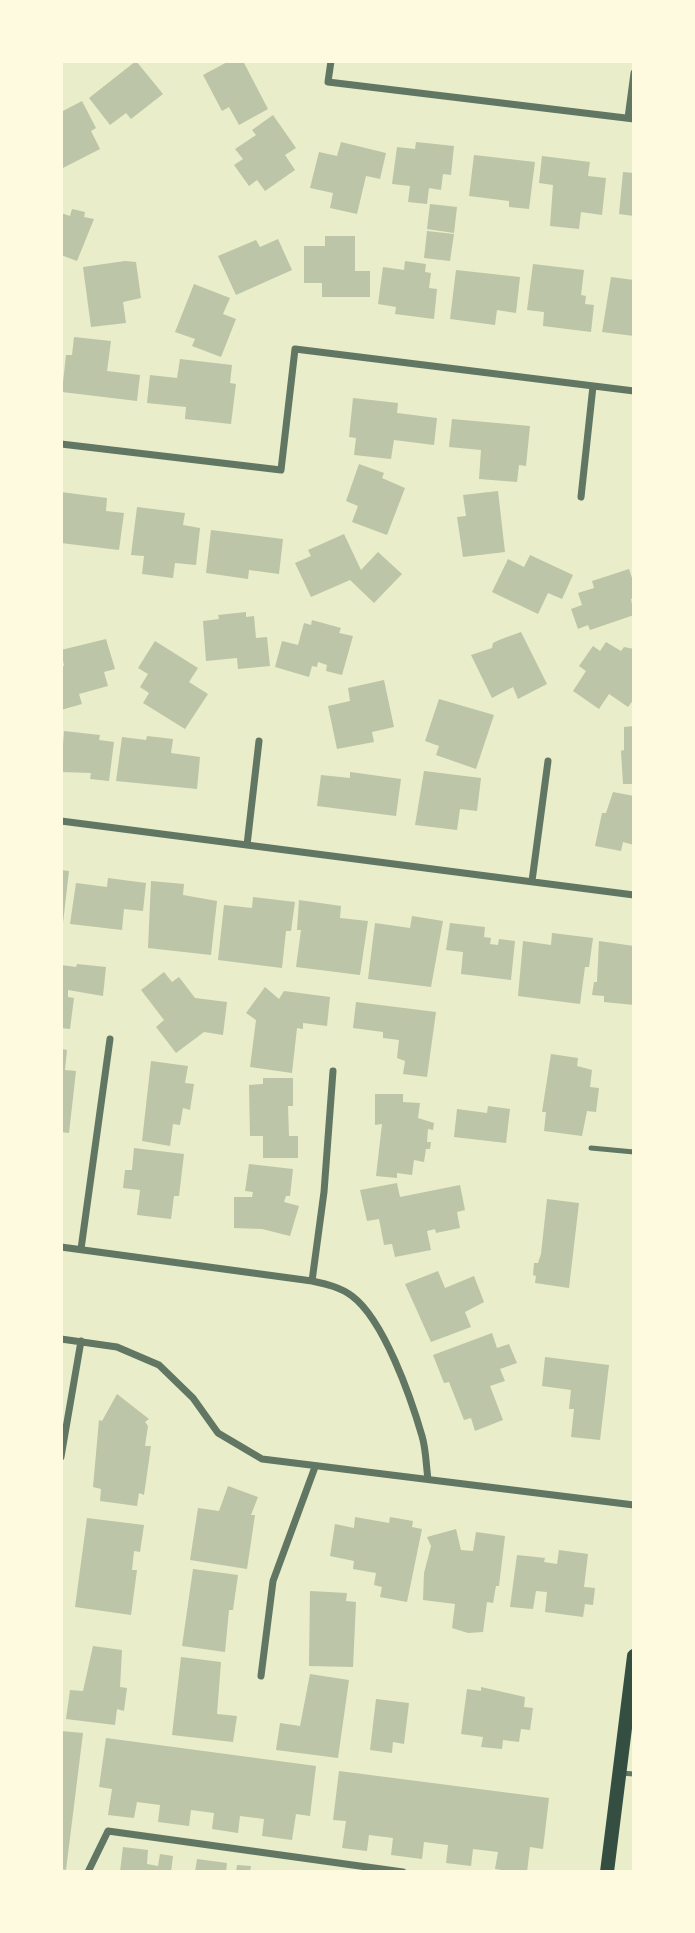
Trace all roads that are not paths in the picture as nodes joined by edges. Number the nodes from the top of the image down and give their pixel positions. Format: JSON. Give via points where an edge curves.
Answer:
{"nodes":[{"id":1,"x":331,"y":61,"type":"edge"},
{"id":2,"x":634,"y":73,"type":"edge"},
{"id":3,"x":631,"y":119,"type":"edge"},
{"id":4,"x":593,"y":386,"type":"junction"},
{"id":5,"x":634,"y":391,"type":"edge"},
{"id":6,"x":61,"y":444,"type":"edge"},
{"id":7,"x":581,"y":497,"type":"dead end"},
{"id":8,"x":259,"y":741,"type":"dead end"},
{"id":9,"x":548,"y":761,"type":"dead end"},
{"id":10,"x":61,"y":821,"type":"edge"},
{"id":11,"x":247,"y":845,"type":"junction"},
{"id":12,"x":532,"y":881,"type":"junction"},
{"id":13,"x":634,"y":895,"type":"edge"},
{"id":14,"x":110,"y":1039,"type":"dead end"},
{"id":15,"x":333,"y":1071,"type":"dead end"},
{"id":16,"x":591,"y":1148,"type":"dead end"},
{"id":17,"x":634,"y":1152,"type":"edge"},
{"id":18,"x":61,"y":1247,"type":"edge"},
{"id":19,"x":81,"y":1250,"type":"junction"},
{"id":20,"x":312,"y":1281,"type":"junction"},
{"id":21,"x":61,"y":1339,"type":"edge"},
{"id":22,"x":81,"y":1341,"type":"junction"},
{"id":23,"x":61,"y":1457,"type":"edge"},
{"id":24,"x":315,"y":1467,"type":"junction"},
{"id":25,"x":428,"y":1479,"type":"junction"},
{"id":26,"x":634,"y":1506,"type":"edge"},
{"id":27,"x":634,"y":1656,"type":"edge"},
{"id":28,"x":261,"y":1676,"type":"dead end"},
{"id":29,"x":627,"y":1774,"type":"edge"},
{"id":30,"x":88,"y":1872,"type":"edge"},
{"id":31,"x":403,"y":1872,"type":"edge"},
{"id":32,"x":607,"y":1872,"type":"edge"}],
"edges":[{"from":1,"to":3,"type":"street","via":[[328,82]]},
{"from":2,"to":3,"type":"street"},
{"from":4,"to":5,"type":"street"},
{"from":4,"to":6,"type":"street","via":[[295,349],[281,470]]},
{"from":4,"to":7,"type":"street"},
{"from":8,"to":11,"type":"street"},
{"from":9,"to":12,"type":"street"},
{"from":10,"to":11,"type":"street"},
{"from":11,"to":12,"type":"street"},
{"from":12,"to":13,"type":"street"},
{"from":14,"to":19,"type":"street"},
{"from":15,"to":20,"type":"street"},
{"from":16,"to":17,"type":"lane"},
{"from":18,"to":19,"type":"street"},
{"from":19,"to":20,"type":"street"},
{"from":20,"to":25,"type":"street","via":[[354,1297],[375,1324],[422,1437]]},
{"from":21,"to":22,"type":"street"},
{"from":22,"to":23,"type":"street"},
{"from":22,"to":24,"type":"street","via":[[117,1347],[159,1365],[218,1433],[262,1459]]},
{"from":24,"to":25,"type":"street"},
{"from":24,"to":28,"type":"street","via":[[273,1581]]},
{"from":25,"to":26,"type":"street"},
{"from":27,"to":29,"type":"main road"},
{"from":29,"to":32,"type":"main road"},
{"from":30,"to":31,"type":"street","via":[[108,1831]]}]}
